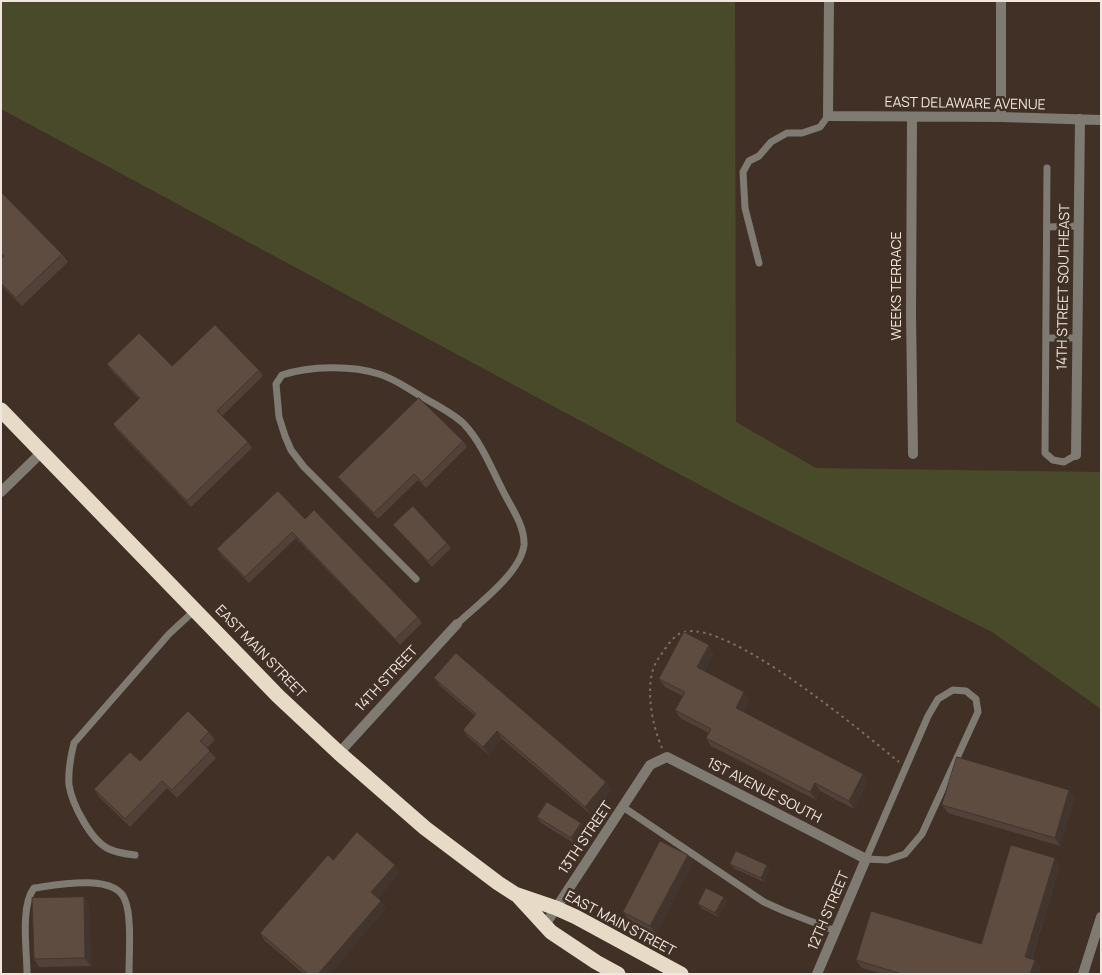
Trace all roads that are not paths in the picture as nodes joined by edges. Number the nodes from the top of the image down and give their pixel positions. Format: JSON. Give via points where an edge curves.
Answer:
{"nodes":[{"id":1,"x":829,"y":1,"type":"edge"},
{"id":2,"x":1001,"y":1,"type":"edge"},
{"id":3,"x":828,"y":116,"type":"junction"},
{"id":4,"x":912,"y":117,"type":"junction"},
{"id":5,"x":1001,"y":117,"type":"junction"},
{"id":6,"x":1080,"y":119,"type":"junction"},
{"id":7,"x":1101,"y":120,"type":"edge"},
{"id":8,"x":1047,"y":168,"type":"dead end"},
{"id":9,"x":1079,"y":226,"type":"junction"},
{"id":10,"x":1047,"y":227,"type":"junction"},
{"id":11,"x":759,"y":263,"type":"dead end"},
{"id":12,"x":1046,"y":338,"type":"junction"},
{"id":13,"x":1077,"y":338,"type":"junction"},
{"id":14,"x":1,"y":410,"type":"edge"},
{"id":15,"x":42,"y":452,"type":"junction"},
{"id":16,"x":913,"y":454,"type":"dead end"},
{"id":17,"x":1076,"y":455,"type":"joint"},
{"id":18,"x":1,"y":492,"type":"edge"},
{"id":19,"x":416,"y":579,"type":"dead end"},
{"id":20,"x":195,"y":610,"type":"junction"},
{"id":21,"x":457,"y":624,"type":"joint"},
{"id":22,"x":338,"y":753,"type":"junction"},
{"id":23,"x":650,"y":765,"type":"joint"},
{"id":24,"x":623,"y":807,"type":"junction"},
{"id":25,"x":135,"y":855,"type":"dead end"},
{"id":26,"x":866,"y":859,"type":"junction"},
{"id":27,"x":516,"y":894,"type":"junction"},
{"id":28,"x":556,"y":908,"type":"junction"},
{"id":29,"x":1101,"y":917,"type":"edge"},
{"id":30,"x":545,"y":925,"type":"junction"},
{"id":31,"x":836,"y":931,"type":"junction"},
{"id":32,"x":1097,"y":940,"type":"edge"},
{"id":33,"x":599,"y":969,"type":"edge"},
{"id":34,"x":28,"y":974,"type":"edge"},
{"id":35,"x":129,"y":974,"type":"edge"},
{"id":36,"x":618,"y":974,"type":"edge"},
{"id":37,"x":681,"y":974,"type":"edge"},
{"id":38,"x":817,"y":974,"type":"edge"},
{"id":39,"x":1083,"y":974,"type":"edge"}],
"edges":[{"from":1,"to":3,"type":"street"},
{"from":2,"to":5,"type":"street"},
{"from":3,"to":4,"type":"street","name":"EAST DELAWARE AVENUE"},
{"from":3,"to":11,"type":"lane","via":[[820,127],[802,133],[786,133],[771,142],[759,156],[749,161],[743,172],[745,208]]},
{"from":4,"to":5,"type":"street","name":"EAST DELAWARE AVENUE"},
{"from":4,"to":16,"type":"street","name":"WEEKS TERRACE"},
{"from":5,"to":6,"type":"street","name":"EAST DELAWARE AVENUE"},
{"from":6,"to":7,"type":"street","name":"EAST DELAWARE AVENUE"},
{"from":6,"to":9,"type":"street","name":"14TH STREET SOUTHEAST"},
{"from":8,"to":10,"type":"lane"},
{"from":9,"to":10,"type":"lane"},
{"from":9,"to":13,"type":"street","name":"14TH STREET SOUTHEAST"},
{"from":10,"to":12,"type":"lane"},
{"from":12,"to":13,"type":"lane"},
{"from":12,"to":17,"type":"lane","via":[[1045,453],[1052,460],[1064,462]]},
{"from":13,"to":17,"type":"street","name":"14TH STREET SOUTHEAST"},
{"from":14,"to":15,"type":"highway","name":"EAST MAIN STREET"},
{"from":15,"to":18,"type":"street"},
{"from":15,"to":20,"type":"highway","name":"EAST MAIN STREET"},
{"from":19,"to":21,"type":"lane","via":[[291,450],[279,417],[276,384],[282,374],[333,368],[380,374],[463,423],[476,440],[522,528],[524,545],[520,560],[508,576]]},
{"from":20,"to":22,"type":"highway","name":"EAST MAIN STREET"},
{"from":20,"to":25,"type":"lane","via":[[163,640],[74,743],[69,784],[88,830],[107,848]]},
{"from":21,"to":22,"type":"street","name":"14TH STREET"},
{"from":22,"to":27,"type":"highway","name":"EAST MAIN STREET","via":[[425,828]]},
{"from":23,"to":24,"type":"street","name":"13TH STREET"},
{"from":23,"to":26,"type":"street","name":"1ST AVENUE SOUTH","via":[[667,757]]},
{"from":24,"to":28,"type":"street","name":"13TH STREET"},
{"from":24,"to":31,"type":"lane","via":[[764,902]]},
{"from":26,"to":26,"type":"lane","via":[[938,699],[953,690],[966,691],[976,699],[978,712],[922,834],[905,854],[887,860]]},
{"from":26,"to":31,"type":"street","name":"12TH STREET"},
{"from":27,"to":28,"type":"highway","name":"EAST MAIN STREET"},
{"from":27,"to":30,"type":"highway","name":"EAST MAIN STREET"},
{"from":28,"to":30,"type":"street","name":"13TH STREET"},
{"from":28,"to":37,"type":"highway","name":"EAST MAIN STREET"},
{"from":29,"to":32,"type":"street"},
{"from":30,"to":33,"type":"highway","name":"EAST MAIN STREET"},
{"from":31,"to":38,"type":"street","name":"12TH STREET"},
{"from":32,"to":39,"type":"street"},
{"from":33,"to":36,"type":"highway","name":"EAST MAIN STREET"},
{"from":34,"to":35,"type":"lane","via":[[28,895],[34,888],[94,882],[114,887],[125,900]]}]}
